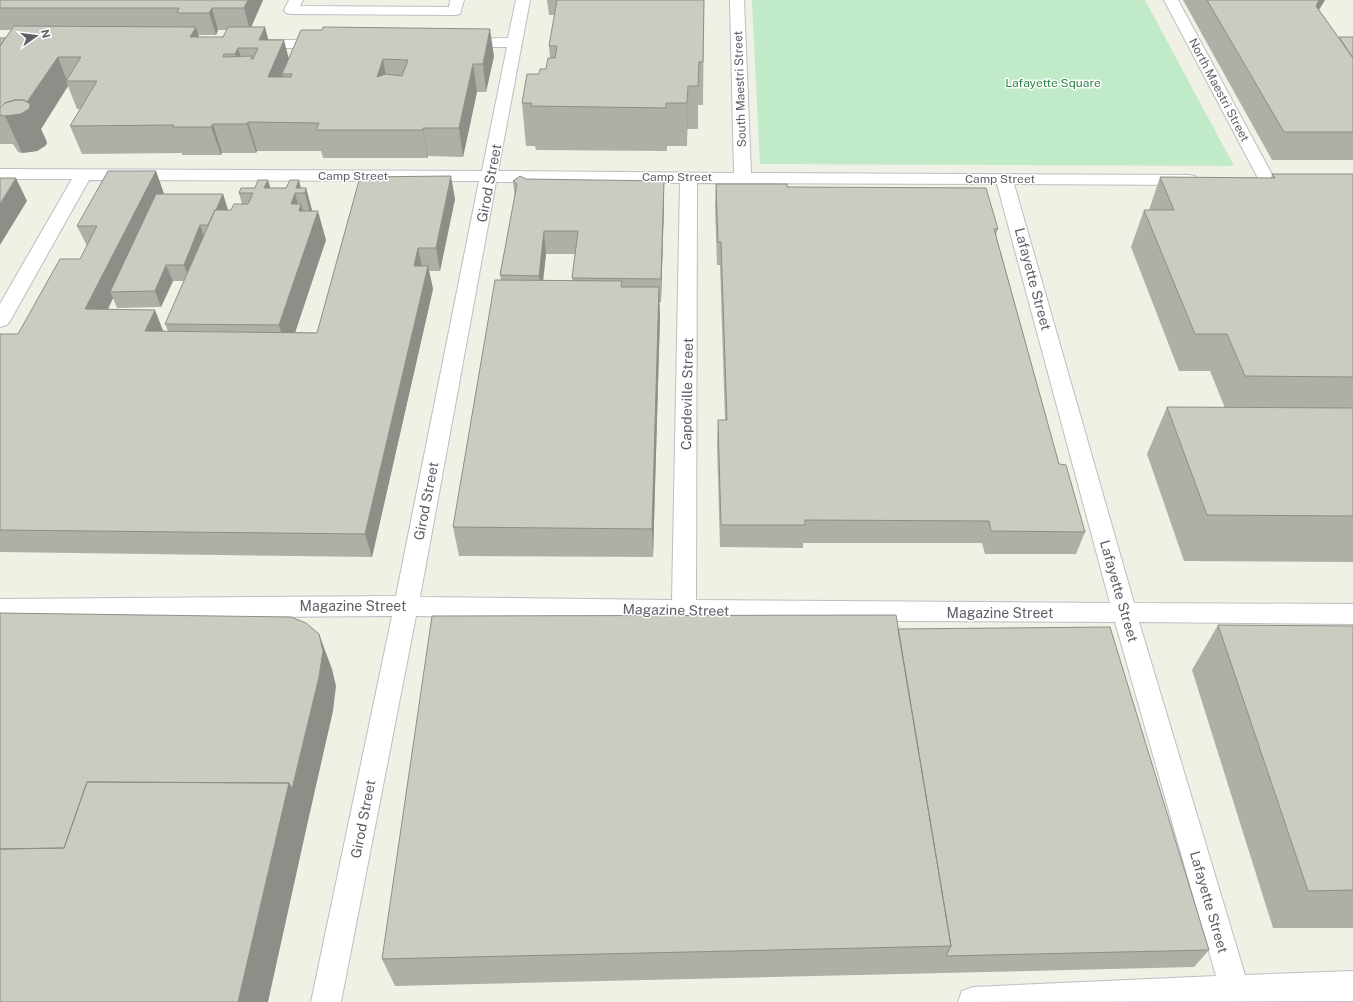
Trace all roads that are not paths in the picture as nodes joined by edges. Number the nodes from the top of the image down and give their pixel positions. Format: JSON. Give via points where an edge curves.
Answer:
{"nodes":[{"id":1,"x":296,"y":0,"type":"edge"},
{"id":2,"x":523,"y":0,"type":"edge"},
{"id":3,"x":737,"y":0,"type":"edge"},
{"id":4,"x":1171,"y":0,"type":"edge"},
{"id":5,"x":352,"y":5,"type":"edge"},
{"id":6,"x":407,"y":5,"type":"edge"},
{"id":7,"x":456,"y":6,"type":"edge"},
{"id":8,"x":515,"y":42,"type":"junction"},
{"id":9,"x":452,"y":43,"type":"edge"},
{"id":10,"x":246,"y":44,"type":"edge"},
{"id":11,"x":341,"y":44,"type":"edge"},
{"id":12,"x":0,"y":174,"type":"edge"},
{"id":13,"x":84,"y":174,"type":"junction"},
{"id":14,"x":490,"y":177,"type":"junction"},
{"id":15,"x":689,"y":177,"type":"junction"},
{"id":16,"x":743,"y":178,"type":"junction"},
{"id":17,"x":1004,"y":179,"type":"junction"},
{"id":18,"x":1206,"y":180,"type":"edge"},
{"id":19,"x":1267,"y":180,"type":"edge"},
{"id":20,"x":0,"y":321,"type":"edge"},
{"id":21,"x":406,"y":606,"type":"junction"},
{"id":22,"x":0,"y":609,"type":"edge"},
{"id":23,"x":684,"y":610,"type":"junction"},
{"id":24,"x":1125,"y":614,"type":"junction"},
{"id":25,"x":1353,"y":614,"type":"edge"},
{"id":26,"x":1353,"y":986,"type":"edge"},
{"id":27,"x":1236,"y":996,"type":"edge"},
{"id":28,"x":326,"y":1002,"type":"edge"},
{"id":29,"x":973,"y":1002,"type":"edge"}],
"edges":[{"from":1,"to":5,"type":"street","via":[[291,10]]},
{"from":2,"to":8,"type":"street","name":"Girod Street"},
{"from":3,"to":16,"type":"street","name":"South Maestri Street"},
{"from":4,"to":19,"type":"street","name":"North Maestri Street"},
{"from":5,"to":6,"type":"street"},
{"from":6,"to":7,"type":"street"},
{"from":8,"to":9,"type":"street"},
{"from":8,"to":14,"type":"street","name":"Girod Street"},
{"from":10,"to":11,"type":"street"},
{"from":12,"to":13,"type":"street","name":"Camp Street"},
{"from":13,"to":14,"type":"street","name":"Camp Street"},
{"from":13,"to":20,"type":"street"},
{"from":14,"to":15,"type":"street","name":"Camp Street"},
{"from":14,"to":21,"type":"street","name":"Girod Street"},
{"from":15,"to":16,"type":"street","name":"Camp Street"},
{"from":15,"to":23,"type":"street","name":"Capdeville Street"},
{"from":16,"to":17,"type":"street","name":"Camp Street"},
{"from":17,"to":18,"type":"street","name":"Camp Street"},
{"from":17,"to":24,"type":"street","name":"Lafayette Street"},
{"from":21,"to":22,"type":"street","name":"Magazine Street"},
{"from":21,"to":23,"type":"street","name":"Magazine Street"},
{"from":21,"to":28,"type":"street","name":"Girod Street"},
{"from":23,"to":24,"type":"street","name":"Magazine Street"},
{"from":24,"to":25,"type":"street","name":"Magazine Street"},
{"from":24,"to":27,"type":"street","name":"Lafayette Street"},
{"from":26,"to":27,"type":"street"},
{"from":27,"to":29,"type":"street"}]}
